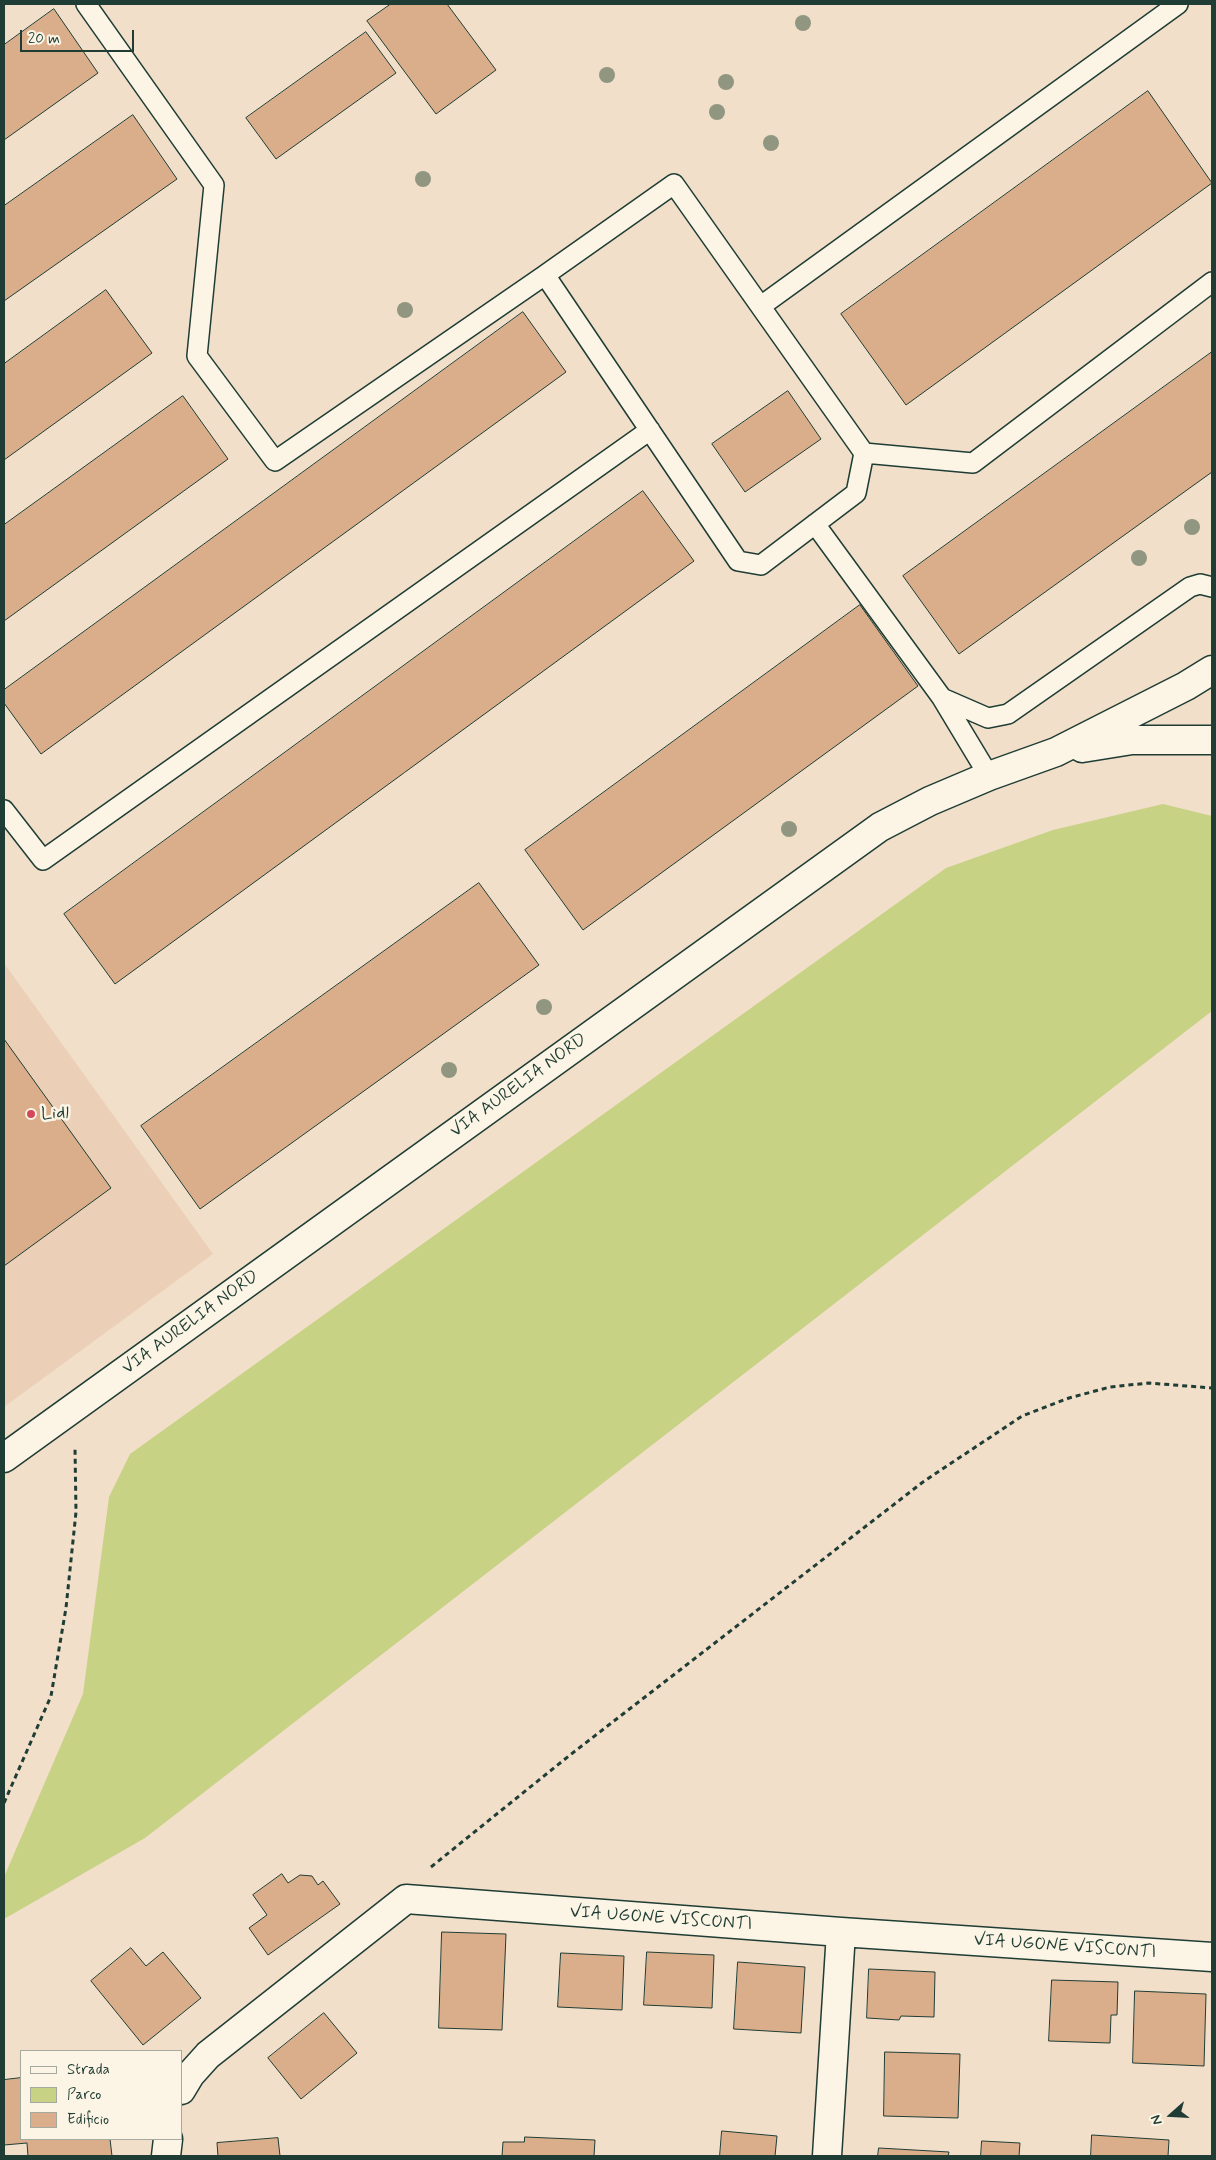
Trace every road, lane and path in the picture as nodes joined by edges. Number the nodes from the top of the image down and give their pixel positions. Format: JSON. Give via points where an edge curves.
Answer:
{"nodes":[{"id":1,"x":86,"y":4,"type":"edge"},
{"id":2,"x":1178,"y":4,"type":"edge"},
{"id":3,"x":545,"y":275,"type":"junction"},
{"id":4,"x":1212,"y":282,"type":"edge"},
{"id":5,"x":761,"y":306,"type":"junction"},
{"id":6,"x":650,"y":430,"type":"junction"},
{"id":7,"x":864,"y":453,"type":"junction"},
{"id":8,"x":815,"y":524,"type":"junction"},
{"id":9,"x":1212,"y":587,"type":"edge"},
{"id":10,"x":1212,"y":670,"type":"edge"},
{"id":11,"x":942,"y":698,"type":"junction"},
{"id":12,"x":1212,"y":740,"type":"edge"},
{"id":13,"x":1056,"y":752,"type":"junction"},
{"id":14,"x":989,"y":776,"type":"junction"},
{"id":15,"x":4,"y":810,"type":"edge"},
{"id":16,"x":1212,"y":1388,"type":"edge"},
{"id":17,"x":74,"y":1407,"type":"junction"},
{"id":18,"x":4,"y":1458,"type":"edge"},
{"id":19,"x":4,"y":1803,"type":"edge"},
{"id":20,"x":406,"y":1899,"type":"junction"},
{"id":21,"x":841,"y":1932,"type":"junction"},
{"id":22,"x":1212,"y":1956,"type":"edge"},
{"id":23,"x":182,"y":2088,"type":"edge"},
{"id":24,"x":168,"y":2140,"type":"edge"},
{"id":25,"x":166,"y":2156,"type":"edge"},
{"id":26,"x":827,"y":2156,"type":"edge"}],
"edges":[{"from":1,"to":3,"type":"lane","via":[[214,185],[197,356],[275,461]]},
{"from":2,"to":5,"type":"lane"},
{"from":3,"to":5,"type":"lane","via":[[674,184]]},
{"from":3,"to":6,"type":"lane"},
{"from":4,"to":7,"type":"lane","via":[[972,463]]},
{"from":5,"to":7,"type":"lane"},
{"from":6,"to":8,"type":"lane","via":[[738,561],[761,565]]},
{"from":6,"to":15,"type":"lane","via":[[43,860]]},
{"from":7,"to":8,"type":"lane","via":[[856,493]]},
{"from":8,"to":11,"type":"lane"},
{"from":9,"to":11,"type":"lane","via":[[1200,584],[1190,587],[1008,714],[988,718]]},
{"from":10,"to":13,"type":"main road","name":"VIA AURELIA NORD"},
{"from":11,"to":14,"type":"lane"},
{"from":12,"to":13,"type":"main road","name":"VIA AURELIA NORD","via":[[1132,740]]},
{"from":13,"to":14,"type":"main road","name":"VIA AURELIA NORD"},
{"from":14,"to":17,"type":"main road","name":"VIA AURELIA NORD","via":[[880,827]]},
{"from":16,"to":20,"type":"path","via":[[1149,1383],[1110,1388],[1069,1398],[1022,1416],[923,1482],[570,1755],[427,1870]]},
{"from":17,"to":18,"type":"main road","name":"VIA AURELIA NORD"},
{"from":17,"to":19,"type":"path","via":[[76,1512],[66,1608],[51,1696]]},
{"from":20,"to":21,"type":"main road","name":"VIA UGONE VISCONTI"},
{"from":20,"to":23,"type":"main road","via":[[208,2054]]},
{"from":21,"to":22,"type":"main road","name":"VIA UGONE VISCONTI"},
{"from":21,"to":26,"type":"main road"},
{"from":24,"to":25,"type":"main road"}]}
